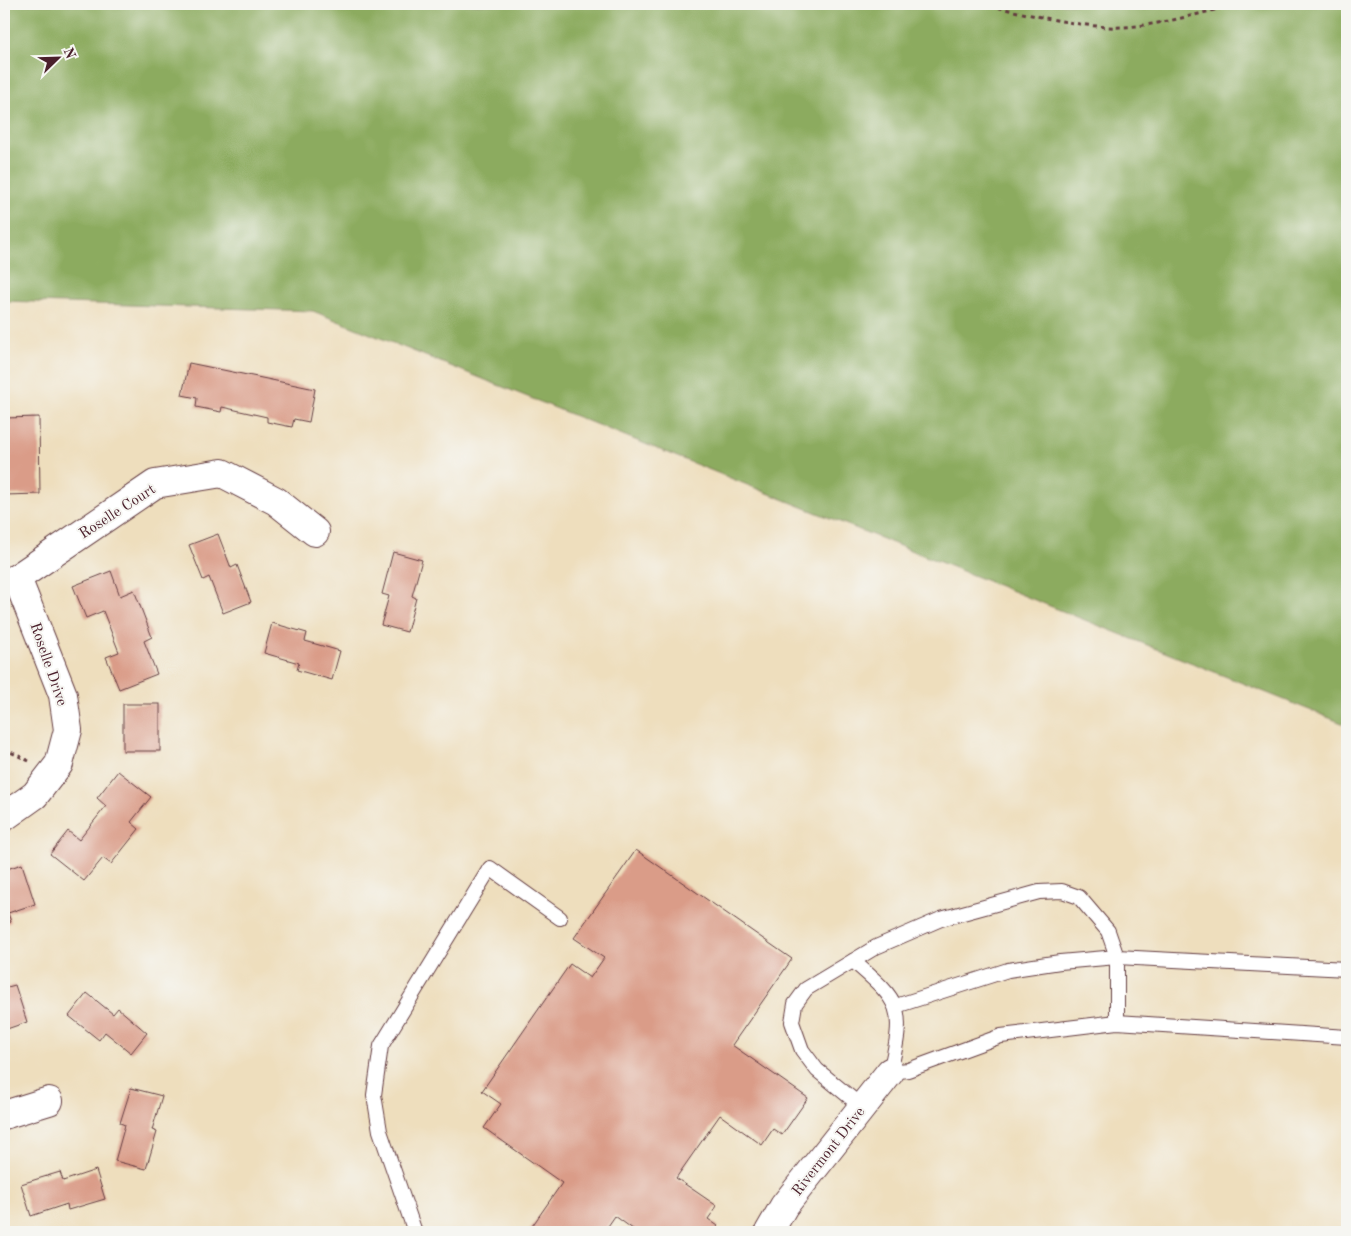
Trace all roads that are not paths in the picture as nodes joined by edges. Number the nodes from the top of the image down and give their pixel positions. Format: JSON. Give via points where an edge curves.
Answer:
{"nodes":[{"id":1,"x":315,"y":532,"type":"dead end"},
{"id":2,"x":10,"y":580,"type":"edge"},
{"id":3,"x":4,"y":817,"type":"edge"},
{"id":4,"x":560,"y":918,"type":"dead end"},
{"id":5,"x":1117,"y":957,"type":"junction"},
{"id":6,"x":853,"y":961,"type":"junction"},
{"id":7,"x":1347,"y":969,"type":"edge"},
{"id":8,"x":896,"y":1006,"type":"junction"},
{"id":9,"x":1117,"y":1022,"type":"junction"},
{"id":10,"x":1347,"y":1037,"type":"edge"},
{"id":11,"x":890,"y":1072,"type":"junction"},
{"id":12,"x":49,"y":1101,"type":"dead end"},
{"id":13,"x":862,"y":1107,"type":"junction"},
{"id":14,"x":4,"y":1115,"type":"edge"},
{"id":15,"x":415,"y":1232,"type":"edge"},
{"id":16,"x":769,"y":1232,"type":"edge"}],
"edges":[{"from":1,"to":2,"type":"street","name":"Roselle Court","via":[[276,501],[222,473],[155,484]]},
{"from":2,"to":3,"type":"street","name":"Roselle Drive","via":[[62,695],[68,730],[59,764],[35,795]]},
{"from":4,"to":15,"type":"lane","via":[[490,868],[381,1046],[374,1095],[380,1131]]},
{"from":5,"to":6,"type":"lane","via":[[1108,931],[1079,897],[1062,891],[1040,892],[941,919],[876,947]]},
{"from":5,"to":7,"type":"lane"},
{"from":5,"to":8,"type":"lane","via":[[1008,970]]},
{"from":5,"to":9,"type":"lane"},
{"from":6,"to":8,"type":"lane","via":[[884,988]]},
{"from":6,"to":13,"type":"lane","via":[[806,989],[795,1004],[792,1022],[802,1050],[817,1070]]},
{"from":8,"to":11,"type":"lane","via":[[899,1036]]},
{"from":9,"to":10,"type":"lane"},
{"from":9,"to":11,"type":"lane","via":[[1001,1036],[908,1070]]},
{"from":11,"to":13,"type":"street","name":"Rivermont Drive"},
{"from":12,"to":14,"type":"street"},
{"from":13,"to":16,"type":"street","name":"Rivermont Drive","via":[[784,1206]]}]}
